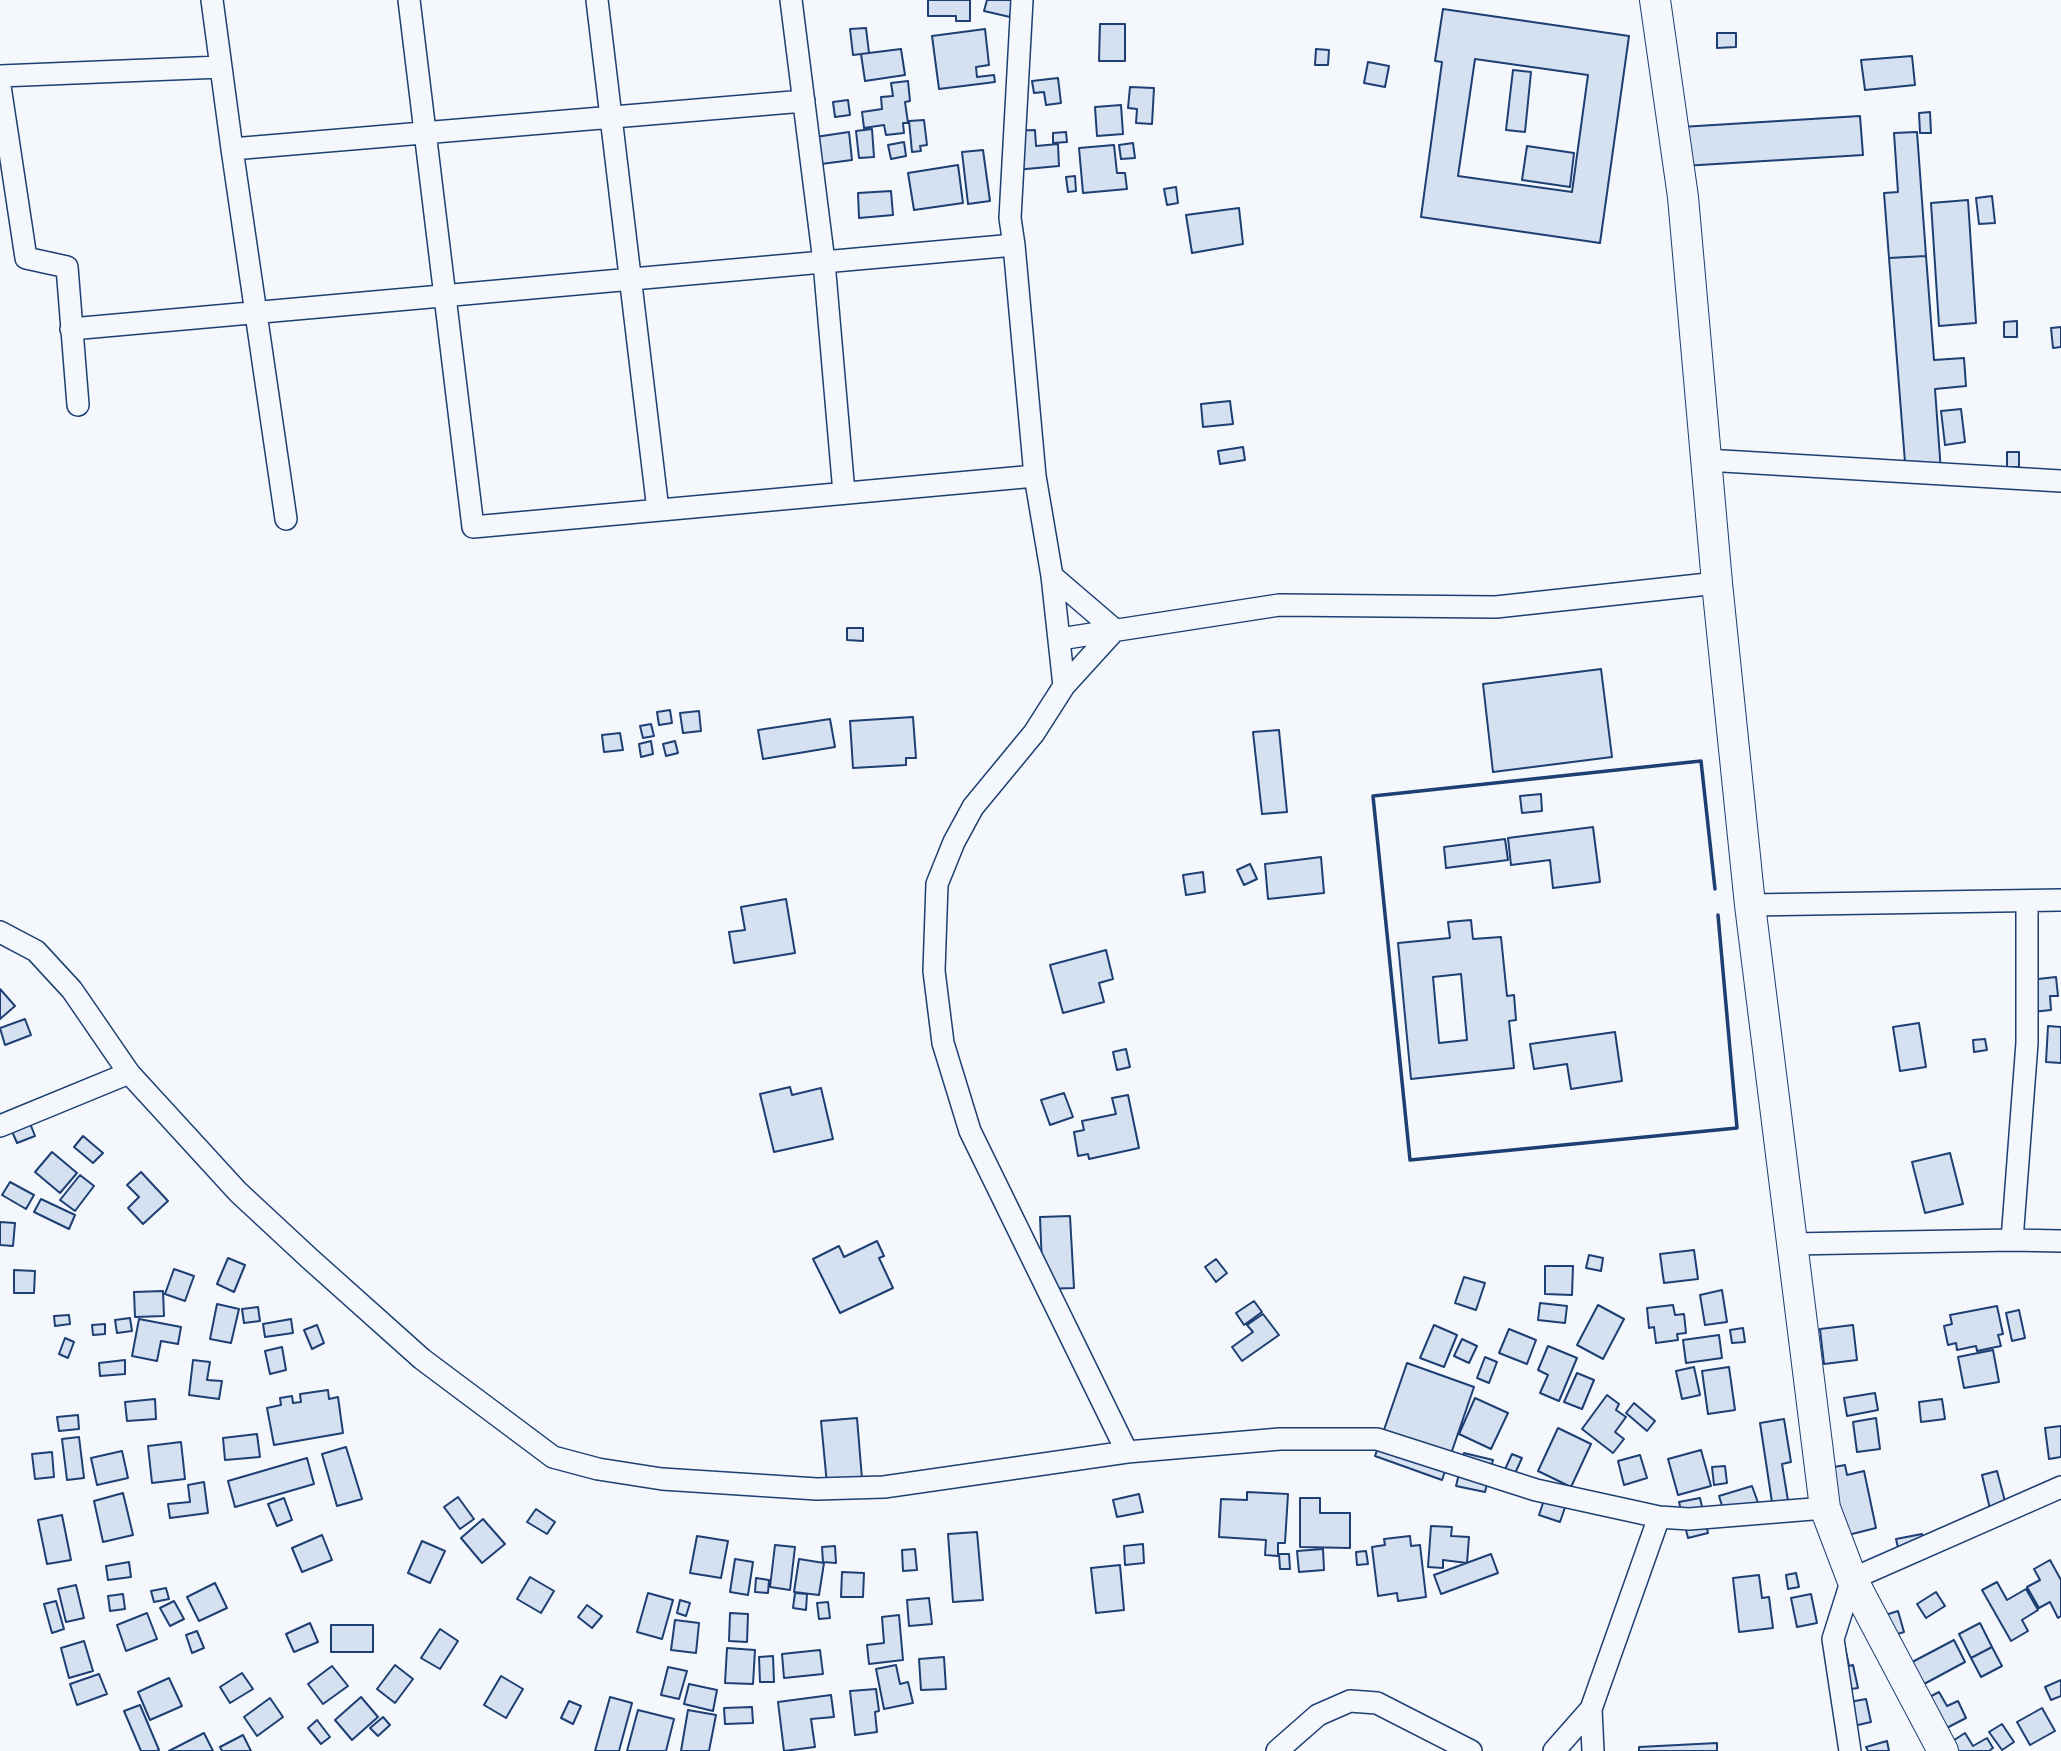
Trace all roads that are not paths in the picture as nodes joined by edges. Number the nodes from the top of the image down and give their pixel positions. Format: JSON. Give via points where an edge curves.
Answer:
{"nodes":[{"id":1,"x":212,"y":0,"type":"edge"},
{"id":2,"x":409,"y":0,"type":"edge"},
{"id":3,"x":597,"y":0,"type":"edge"},
{"id":4,"x":791,"y":0,"type":"edge"},
{"id":5,"x":1022,"y":0,"type":"edge"},
{"id":6,"x":1656,"y":0,"type":"edge"},
{"id":7,"x":221,"y":67,"type":"junction"},
{"id":8,"x":0,"y":76,"type":"edge"},
{"id":9,"x":0,"y":86,"type":"edge"},
{"id":10,"x":804,"y":101,"type":"junction"},
{"id":11,"x":611,"y":117,"type":"junction"},
{"id":12,"x":425,"y":133,"type":"junction"},
{"id":13,"x":232,"y":149,"type":"junction"},
{"id":14,"x":1014,"y":245,"type":"junction"},
{"id":15,"x":824,"y":262,"type":"junction"},
{"id":16,"x":630,"y":279,"type":"junction"},
{"id":17,"x":445,"y":295,"type":"junction"},
{"id":18,"x":256,"y":312,"type":"junction"},
{"id":19,"x":71,"y":329,"type":"junction"},
{"id":20,"x":78,"y":405,"type":"dead end"},
{"id":21,"x":1706,"y":460,"type":"junction"},
{"id":22,"x":1035,"y":476,"type":"junction"},
{"id":23,"x":2061,"y":481,"type":"edge"},
{"id":24,"x":845,"y":494,"type":"junction"},
{"id":25,"x":658,"y":510,"type":"junction"},
{"id":26,"x":286,"y":519,"type":"dead end"},
{"id":27,"x":1052,"y":576,"type":"junction"},
{"id":28,"x":1717,"y":583,"type":"junction"},
{"id":29,"x":1115,"y":630,"type":"junction"},
{"id":30,"x":1060,"y":639,"type":"junction"},
{"id":31,"x":1064,"y":686,"type":"junction"},
{"id":32,"x":2061,"y":900,"type":"edge"},
{"id":33,"x":2027,"y":901,"type":"junction"},
{"id":34,"x":1750,"y":905,"type":"junction"},
{"id":35,"x":0,"y":932,"type":"edge"},
{"id":36,"x":129,"y":1073,"type":"junction"},
{"id":37,"x":0,"y":1126,"type":"edge"},
{"id":38,"x":2012,"y":1240,"type":"junction"},
{"id":39,"x":2061,"y":1241,"type":"edge"},
{"id":40,"x":1792,"y":1244,"type":"junction"},
{"id":41,"x":1127,"y":1452,"type":"junction"},
{"id":42,"x":2061,"y":1488,"type":"edge"},
{"id":43,"x":1825,"y":1508,"type":"junction"},
{"id":44,"x":1659,"y":1517,"type":"junction"},
{"id":45,"x":1852,"y":1579,"type":"junction"},
{"id":46,"x":1591,"y":1709,"type":"junction"},
{"id":47,"x":1277,"y":1751,"type":"edge"},
{"id":48,"x":1471,"y":1751,"type":"edge"},
{"id":49,"x":1554,"y":1751,"type":"edge"},
{"id":50,"x":1592,"y":1751,"type":"edge"},
{"id":51,"x":1850,"y":1751,"type":"edge"},
{"id":52,"x":1943,"y":1751,"type":"edge"}],
"edges":[{"from":1,"to":7,"type":"street"},
{"from":2,"to":12,"type":"street"},
{"from":3,"to":11,"type":"street"},
{"from":4,"to":10,"type":"street"},
{"from":5,"to":14,"type":"street","via":[[1010,218]]},
{"from":6,"to":21,"type":"main road","via":[[1683,197]]},
{"from":7,"to":8,"type":"street"},
{"from":7,"to":13,"type":"street"},
{"from":9,"to":19,"type":"street","via":[[26,258],[67,267]]},
{"from":10,"to":11,"type":"street"},
{"from":10,"to":15,"type":"street"},
{"from":11,"to":12,"type":"street"},
{"from":11,"to":16,"type":"street"},
{"from":12,"to":13,"type":"street"},
{"from":12,"to":17,"type":"street"},
{"from":13,"to":18,"type":"street"},
{"from":14,"to":15,"type":"street"},
{"from":14,"to":22,"type":"street"},
{"from":15,"to":16,"type":"street"},
{"from":15,"to":24,"type":"street"},
{"from":16,"to":17,"type":"street"},
{"from":16,"to":25,"type":"street"},
{"from":17,"to":18,"type":"street"},
{"from":17,"to":25,"type":"street","via":[[473,527]]},
{"from":18,"to":19,"type":"street"},
{"from":18,"to":26,"type":"street"},
{"from":19,"to":20,"type":"street"},
{"from":21,"to":23,"type":"street"},
{"from":21,"to":28,"type":"main road"},
{"from":22,"to":24,"type":"street"},
{"from":22,"to":27,"type":"street"},
{"from":24,"to":25,"type":"street"},
{"from":27,"to":29,"type":"street"},
{"from":27,"to":30,"type":"street"},
{"from":28,"to":29,"type":"street","via":[[1496,607],[1279,605]]},
{"from":28,"to":34,"type":"main road"},
{"from":29,"to":30,"type":"street"},
{"from":29,"to":31,"type":"street"},
{"from":30,"to":31,"type":"street"},
{"from":31,"to":41,"type":"street","via":[[1034,733],[973,807],[954,842],[937,884],[934,971],[943,1043],[970,1131]]},
{"from":32,"to":33,"type":"street"},
{"from":33,"to":34,"type":"street"},
{"from":33,"to":38,"type":"street","via":[[2027,1043]]},
{"from":34,"to":40,"type":"main road"},
{"from":35,"to":36,"type":"street","via":[[36,951],[72,990]]},
{"from":36,"to":37,"type":"street"},
{"from":36,"to":41,"type":"street","via":[[238,1192],[309,1258],[422,1359],[554,1457],[662,1479],[817,1489],[884,1487]]},
{"from":38,"to":39,"type":"street"},
{"from":38,"to":40,"type":"street"},
{"from":40,"to":43,"type":"main road"},
{"from":41,"to":44,"type":"street","via":[[1280,1439],[1377,1439],[1536,1490]]},
{"from":42,"to":45,"type":"street"},
{"from":43,"to":44,"type":"street","via":[[1689,1519]]},
{"from":43,"to":45,"type":"main road"},
{"from":44,"to":46,"type":"street"},
{"from":45,"to":51,"type":"street","via":[[1833,1639]]},
{"from":45,"to":52,"type":"main road"},
{"from":46,"to":49,"type":"street"},
{"from":46,"to":50,"type":"street"},
{"from":47,"to":48,"type":"street","via":[[1318,1714],[1350,1701],[1377,1703]]}]}
